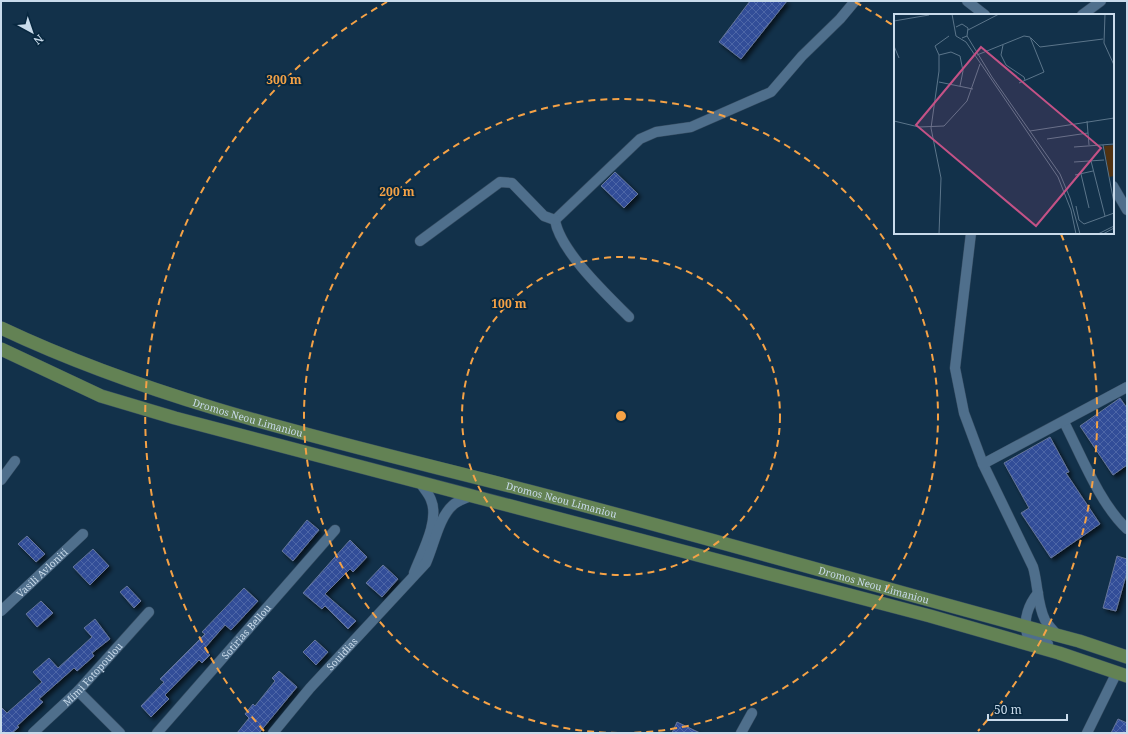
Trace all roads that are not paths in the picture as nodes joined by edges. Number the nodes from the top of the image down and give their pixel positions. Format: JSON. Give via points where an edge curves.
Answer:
{"nodes":[{"id":1,"x":855,"y":1,"type":"edge"},
{"id":2,"x":967,"y":1,"type":"edge"},
{"id":3,"x":1101,"y":1,"type":"edge"},
{"id":4,"x":984,"y":14,"type":"edge"},
{"id":5,"x":1083,"y":14,"type":"edge"},
{"id":6,"x":1114,"y":188,"type":"edge"},
{"id":7,"x":1127,"y":210,"type":"edge"},
{"id":8,"x":555,"y":220,"type":"junction"},
{"id":9,"x":971,"y":234,"type":"edge"},
{"id":10,"x":420,"y":242,"type":"dead end"},
{"id":11,"x":629,"y":317,"type":"dead end"},
{"id":12,"x":1,"y":328,"type":"edge"},
{"id":13,"x":1,"y":349,"type":"edge"},
{"id":14,"x":1127,"y":387,"type":"edge"},
{"id":15,"x":1064,"y":422,"type":"junction"},
{"id":16,"x":15,"y":461,"type":"dead end"},
{"id":17,"x":983,"y":464,"type":"junction"},
{"id":18,"x":1,"y":480,"type":"edge"},
{"id":19,"x":421,"y":484,"type":"junction"},
{"id":20,"x":470,"y":496,"type":"junction"},
{"id":21,"x":1127,"y":529,"type":"edge"},
{"id":22,"x":335,"y":530,"type":"dead end"},
{"id":23,"x":83,"y":534,"type":"dead end"},
{"id":24,"x":412,"y":577,"type":"junction"},
{"id":25,"x":1038,"y":593,"type":"junction"},
{"id":26,"x":1,"y":611,"type":"edge"},
{"id":27,"x":149,"y":612,"type":"dead end"},
{"id":28,"x":1025,"y":626,"type":"junction"},
{"id":29,"x":1057,"y":635,"type":"junction"},
{"id":30,"x":1059,"y":653,"type":"junction"},
{"id":31,"x":1127,"y":657,"type":"edge"},
{"id":32,"x":1122,"y":674,"type":"edge"},
{"id":33,"x":78,"y":691,"type":"junction"},
{"id":34,"x":752,"y":713,"type":"dead end"},
{"id":35,"x":33,"y":733,"type":"edge"},
{"id":36,"x":120,"y":733,"type":"edge"},
{"id":37,"x":157,"y":733,"type":"edge"},
{"id":38,"x":273,"y":733,"type":"edge"},
{"id":39,"x":741,"y":733,"type":"edge"},
{"id":40,"x":1087,"y":733,"type":"edge"}],
"edges":[{"from":1,"to":8,"type":"street","via":[[771,92],[691,127],[656,132],[640,139]]},
{"from":2,"to":4,"type":"street"},
{"from":3,"to":5,"type":"street"},
{"from":6,"to":7,"type":"street"},
{"from":8,"to":10,"type":"street","via":[[544,216],[512,183],[500,182]]},
{"from":8,"to":11,"type":"street","via":[[561,239],[606,294]]},
{"from":9,"to":17,"type":"street","via":[[955,368],[964,412]]},
{"from":12,"to":28,"type":"main road","name":"Dromos Neou Limaniou","via":[[50,352],[99,371],[230,414],[594,508]]},
{"from":13,"to":19,"type":"main road","name":"Dromos Neou Limaniou","via":[[102,396],[174,418]]},
{"from":14,"to":15,"type":"street"},
{"from":15,"to":17,"type":"street"},
{"from":15,"to":21,"type":"street","via":[[1096,484],[1118,521]]},
{"from":16,"to":18,"type":"street"},
{"from":17,"to":25,"type":"street","via":[[1033,567],[1038,582]]},
{"from":19,"to":20,"type":"main road","name":"Dromos Neou Limaniou"},
{"from":19,"to":24,"type":"street","name":"Souidias","via":[[432,501],[434,513],[428,541]]},
{"from":20,"to":24,"type":"street","name":"Souidias","via":[[453,505],[443,516],[426,562]]},
{"from":20,"to":30,"type":"main road","name":"Dromos Neou Limaniou","via":[[930,616]]},
{"from":22,"to":37,"type":"street","name":"Sotirias Bellou"},
{"from":23,"to":26,"type":"street","name":"Vasili Avloniti"},
{"from":24,"to":38,"type":"street","name":"Souidias","via":[[310,688]]},
{"from":25,"to":28,"type":"street","via":[[1031,603]]},
{"from":25,"to":29,"type":"street","via":[[1045,620]]},
{"from":27,"to":33,"type":"street","name":"Mimi Fotopoulou"},
{"from":28,"to":29,"type":"main road","name":"Dromos Neou Limaniou"},
{"from":28,"to":30,"type":"street","via":[[1027,634],[1048,644]]},
{"from":29,"to":31,"type":"main road","name":"Dromos Neou Limaniou"},
{"from":30,"to":32,"type":"main road","name":"Dromos Neou Limaniou"},
{"from":32,"to":40,"type":"street"},
{"from":33,"to":35,"type":"street","name":"Mimi Fotopoulou"},
{"from":33,"to":36,"type":"street"},
{"from":34,"to":39,"type":"street"}]}
